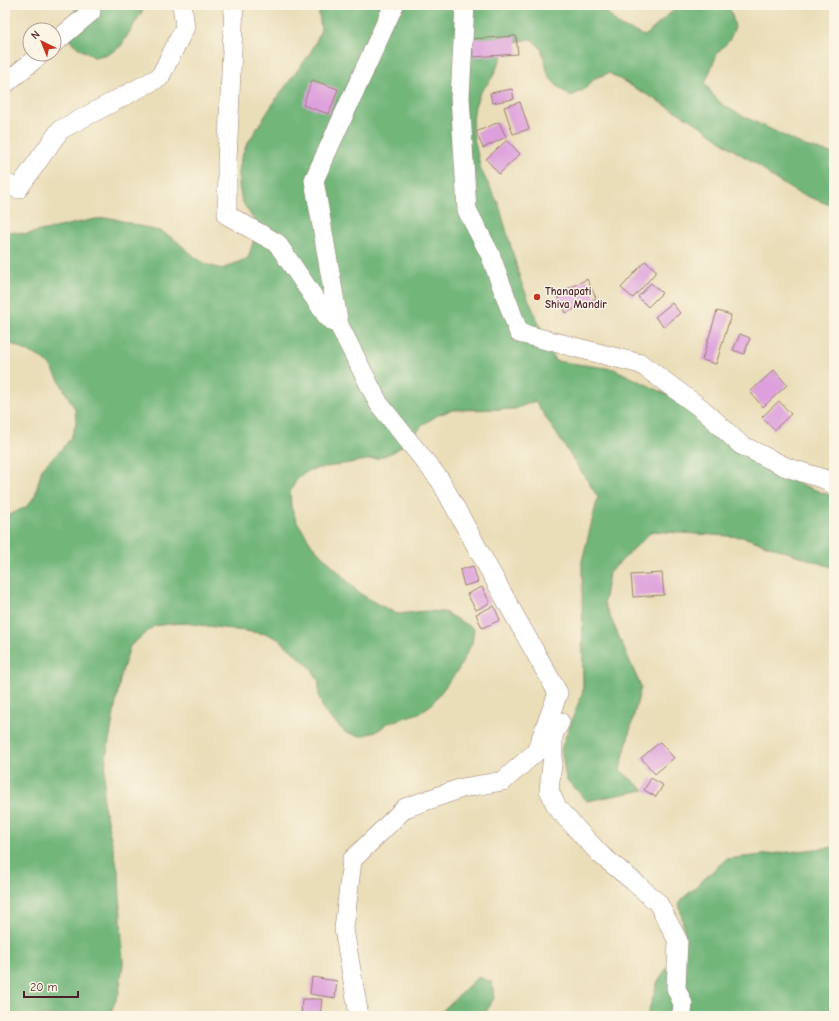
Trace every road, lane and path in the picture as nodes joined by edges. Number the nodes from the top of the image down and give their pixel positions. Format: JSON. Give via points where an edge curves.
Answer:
{"nodes":[{"id":1,"x":86,"y":5,"type":"edge"},
{"id":2,"x":182,"y":5,"type":"edge"},
{"id":3,"x":234,"y":5,"type":"edge"},
{"id":4,"x":394,"y":5,"type":"edge"},
{"id":5,"x":465,"y":5,"type":"edge"},
{"id":6,"x":62,"y":36,"type":"edge"},
{"id":7,"x":31,"y":62,"type":"edge"},
{"id":8,"x":5,"y":84,"type":"edge"},
{"id":9,"x":5,"y":183,"type":"edge"},
{"id":10,"x":339,"y":325,"type":"junction"},
{"id":11,"x":834,"y":486,"type":"edge"},
{"id":12,"x":547,"y":673,"type":"junction"},
{"id":13,"x":359,"y":1016,"type":"edge"},
{"id":14,"x":680,"y":1016,"type":"edge"}],
"edges":[{"from":1,"to":6,"type":"street","via":[[91,12]]},
{"from":2,"to":9,"type":"street","via":[[185,27],[160,78],[60,130],[18,189]]},
{"from":3,"to":10,"type":"street","via":[[227,215],[277,243],[328,318]]},
{"from":4,"to":10,"type":"street","via":[[314,180]]},
{"from":5,"to":11,"type":"street","via":[[460,97],[467,210],[490,254],[519,333],[641,364],[702,409],[741,445],[786,466],[827,480]]},
{"from":7,"to":8,"type":"street"},
{"from":10,"to":12,"type":"street","via":[[378,404],[440,480]]},
{"from":12,"to":13,"type":"street","via":[[558,693],[536,752],[503,781],[462,788],[405,808],[352,860],[344,929]]},
{"from":12,"to":14,"type":"street","via":[[561,682],[563,717],[553,735],[549,790],[557,808],[601,856],[658,903],[678,941],[676,988],[683,1004]]}]}
